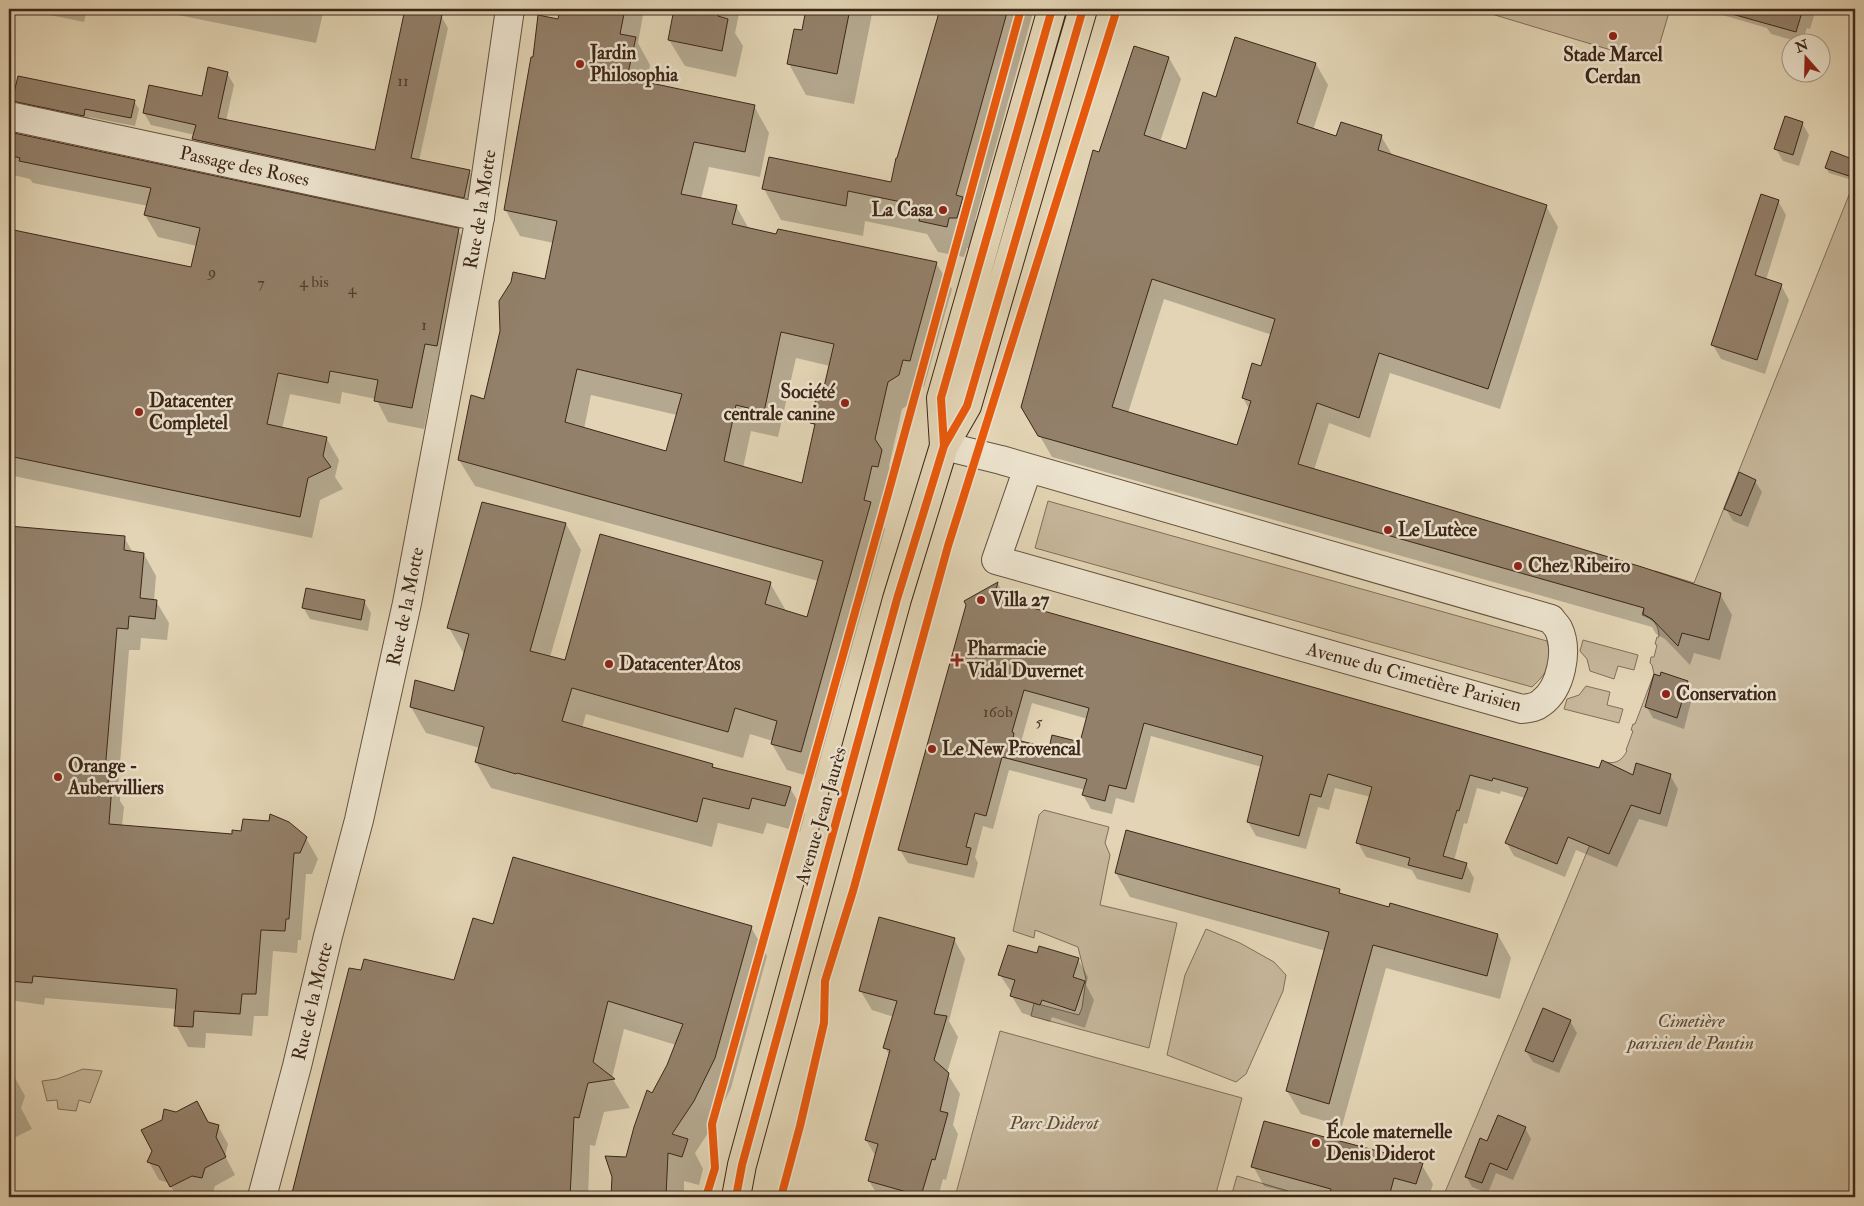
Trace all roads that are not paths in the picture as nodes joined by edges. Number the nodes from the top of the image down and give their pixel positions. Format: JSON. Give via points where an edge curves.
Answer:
{"nodes":[{"id":1,"x":510,"y":9,"type":"edge"},
{"id":2,"x":1052,"y":9,"type":"edge"},
{"id":3,"x":1084,"y":9,"type":"edge"},
{"id":4,"x":9,"y":116,"type":"edge"},
{"id":5,"x":480,"y":217,"type":"junction"},
{"id":6,"x":944,"y":446,"type":"junction"},
{"id":7,"x":1028,"y":468,"type":"junction"},
{"id":8,"x":262,"y":1197,"type":"edge"},
{"id":9,"x":736,"y":1197,"type":"edge"}],
"edges":[{"from":1,"to":5,"type":"street","name":"Rue de la Motte"},
{"from":2,"to":6,"type":"main road","name":"Avenue Jean Jaurès","via":[[941,398]]},
{"from":3,"to":6,"type":"main road","name":"Avenue Jean Jaurès","via":[[967,406]]},
{"from":4,"to":5,"type":"street","name":"Passage des Roses"},
{"from":5,"to":8,"type":"street","name":"Rue de la Motte","via":[[398,641],[358,820]]},
{"from":6,"to":7,"type":"street","name":"Avenue du Cimetière Parisien"},
{"from":6,"to":9,"type":"main road","name":"Avenue Jean Jaurès","via":[[897,599],[742,1165]]},
{"from":7,"to":7,"type":"street","name":"Avenue du Cimetière Parisien","via":[[996,560],[1522,709],[1533,708],[1542,702],[1552,692],[1557,680],[1563,651],[1558,628],[1551,619]]}]}
